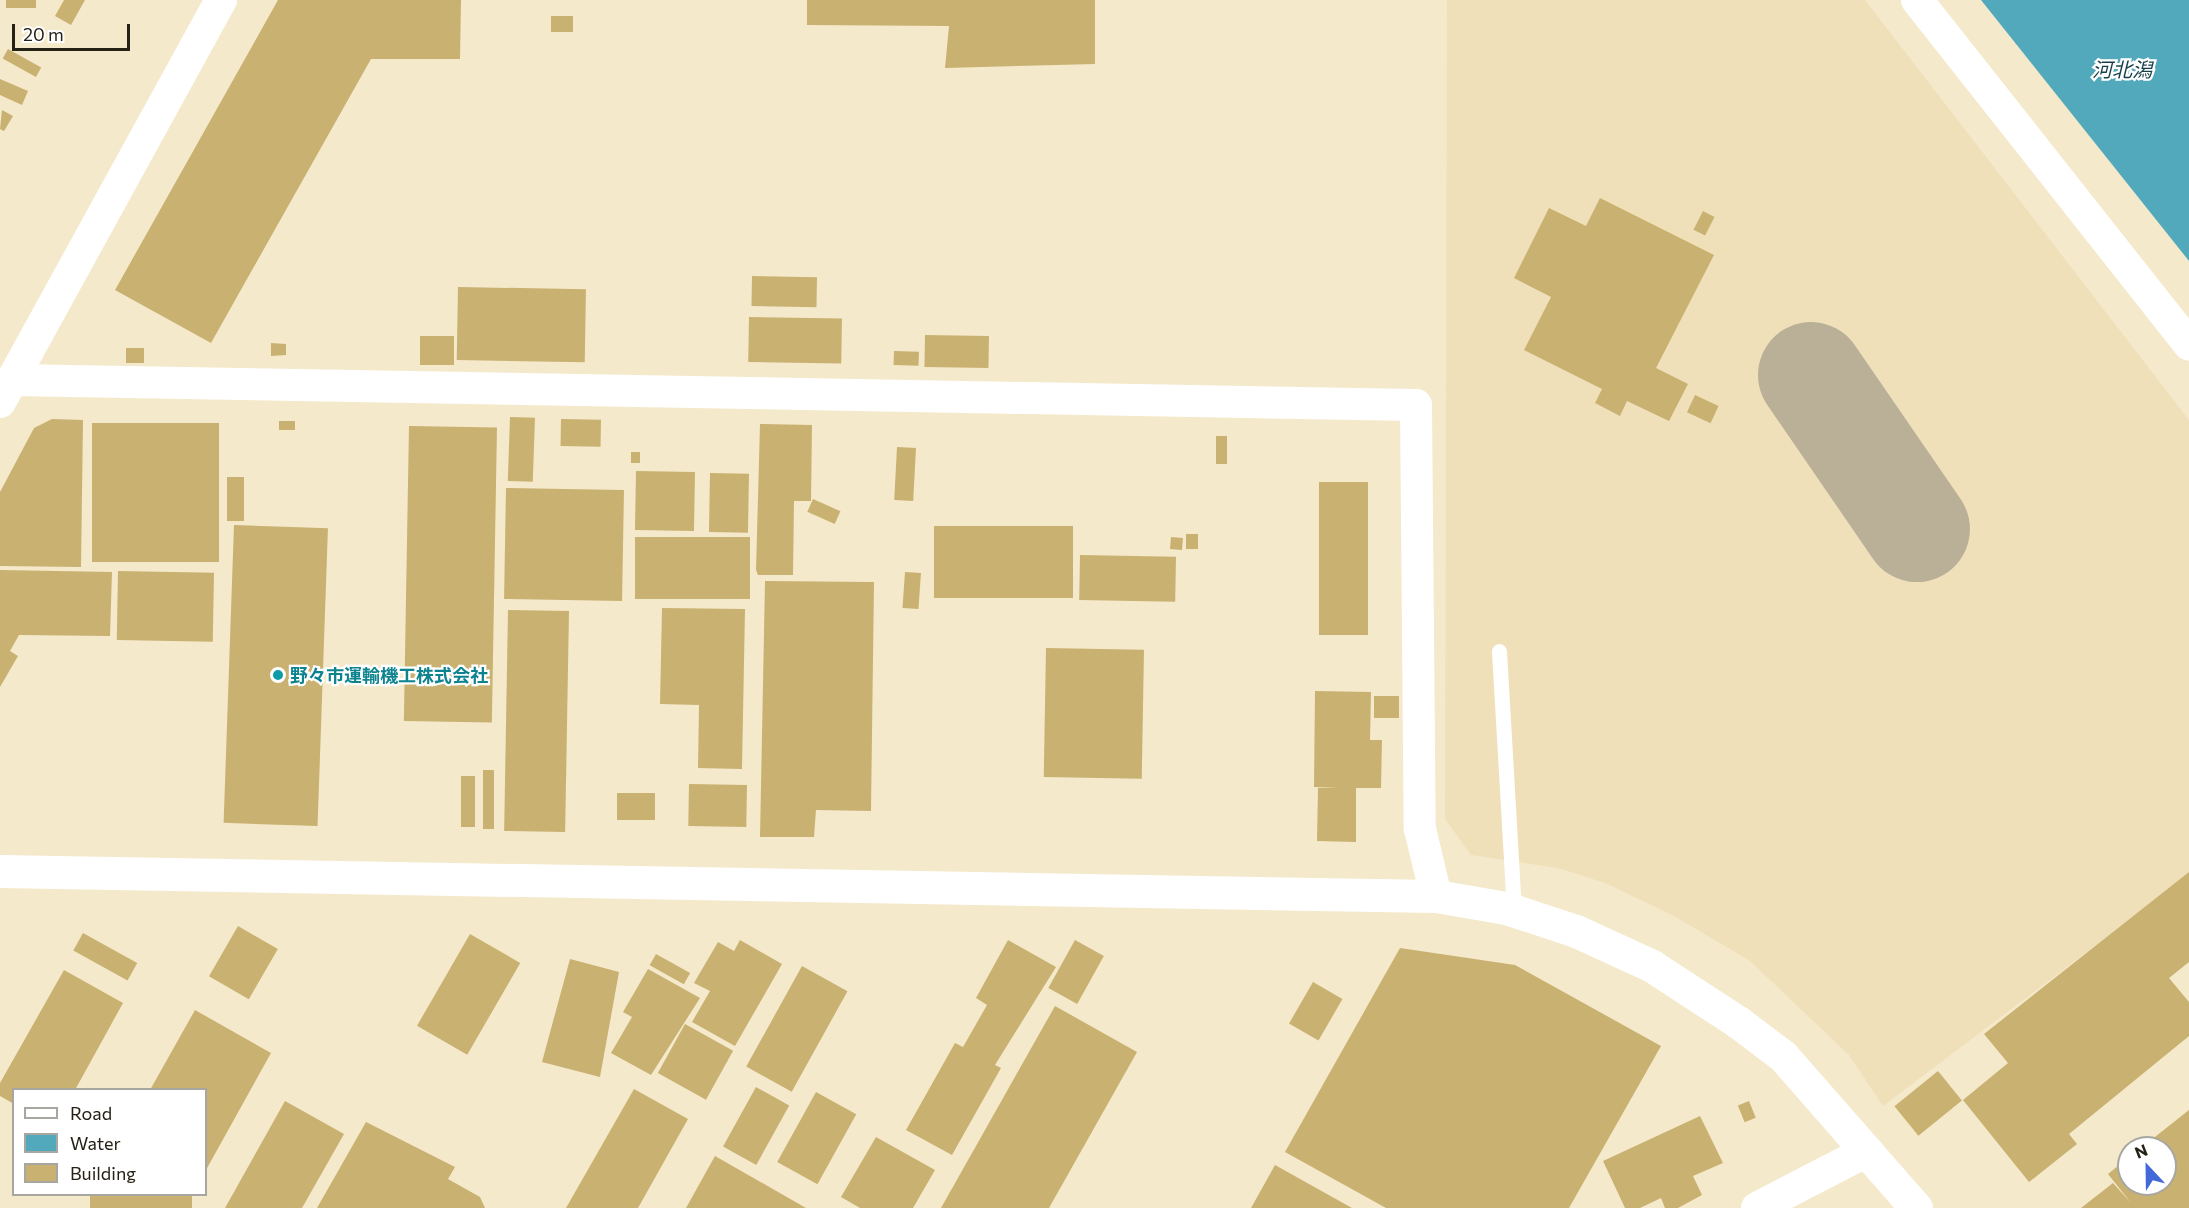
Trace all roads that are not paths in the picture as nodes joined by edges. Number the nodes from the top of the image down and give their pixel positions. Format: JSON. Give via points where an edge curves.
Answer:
{"nodes":[{"id":1,"x":221,"y":0,"type":"edge"},
{"id":2,"x":1917,"y":0,"type":"edge"},
{"id":3,"x":2189,"y":345,"type":"edge"},
{"id":4,"x":6,"y":391,"type":"edge"},
{"id":5,"x":1499,"y":651,"type":"dead end"},
{"id":6,"x":0,"y":871,"type":"edge"},
{"id":7,"x":1436,"y":896,"type":"junction"},
{"id":8,"x":1514,"y":911,"type":"junction"},
{"id":9,"x":1867,"y":1151,"type":"junction"},
{"id":10,"x":1757,"y":1208,"type":"edge"},
{"id":11,"x":1916,"y":1208,"type":"edge"}],
"edges":[{"from":1,"to":4,"type":"street"},
{"from":2,"to":3,"type":"street"},
{"from":4,"to":7,"type":"street","via":[[1416,405],[1420,829]]},
{"from":5,"to":8,"type":"lane"},
{"from":6,"to":7,"type":"street"},
{"from":7,"to":8,"type":"street"},
{"from":8,"to":9,"type":"street","via":[[1576,931],[1652,966],[1738,1022],[1783,1056]]},
{"from":9,"to":10,"type":"street"},
{"from":9,"to":11,"type":"street"}]}
